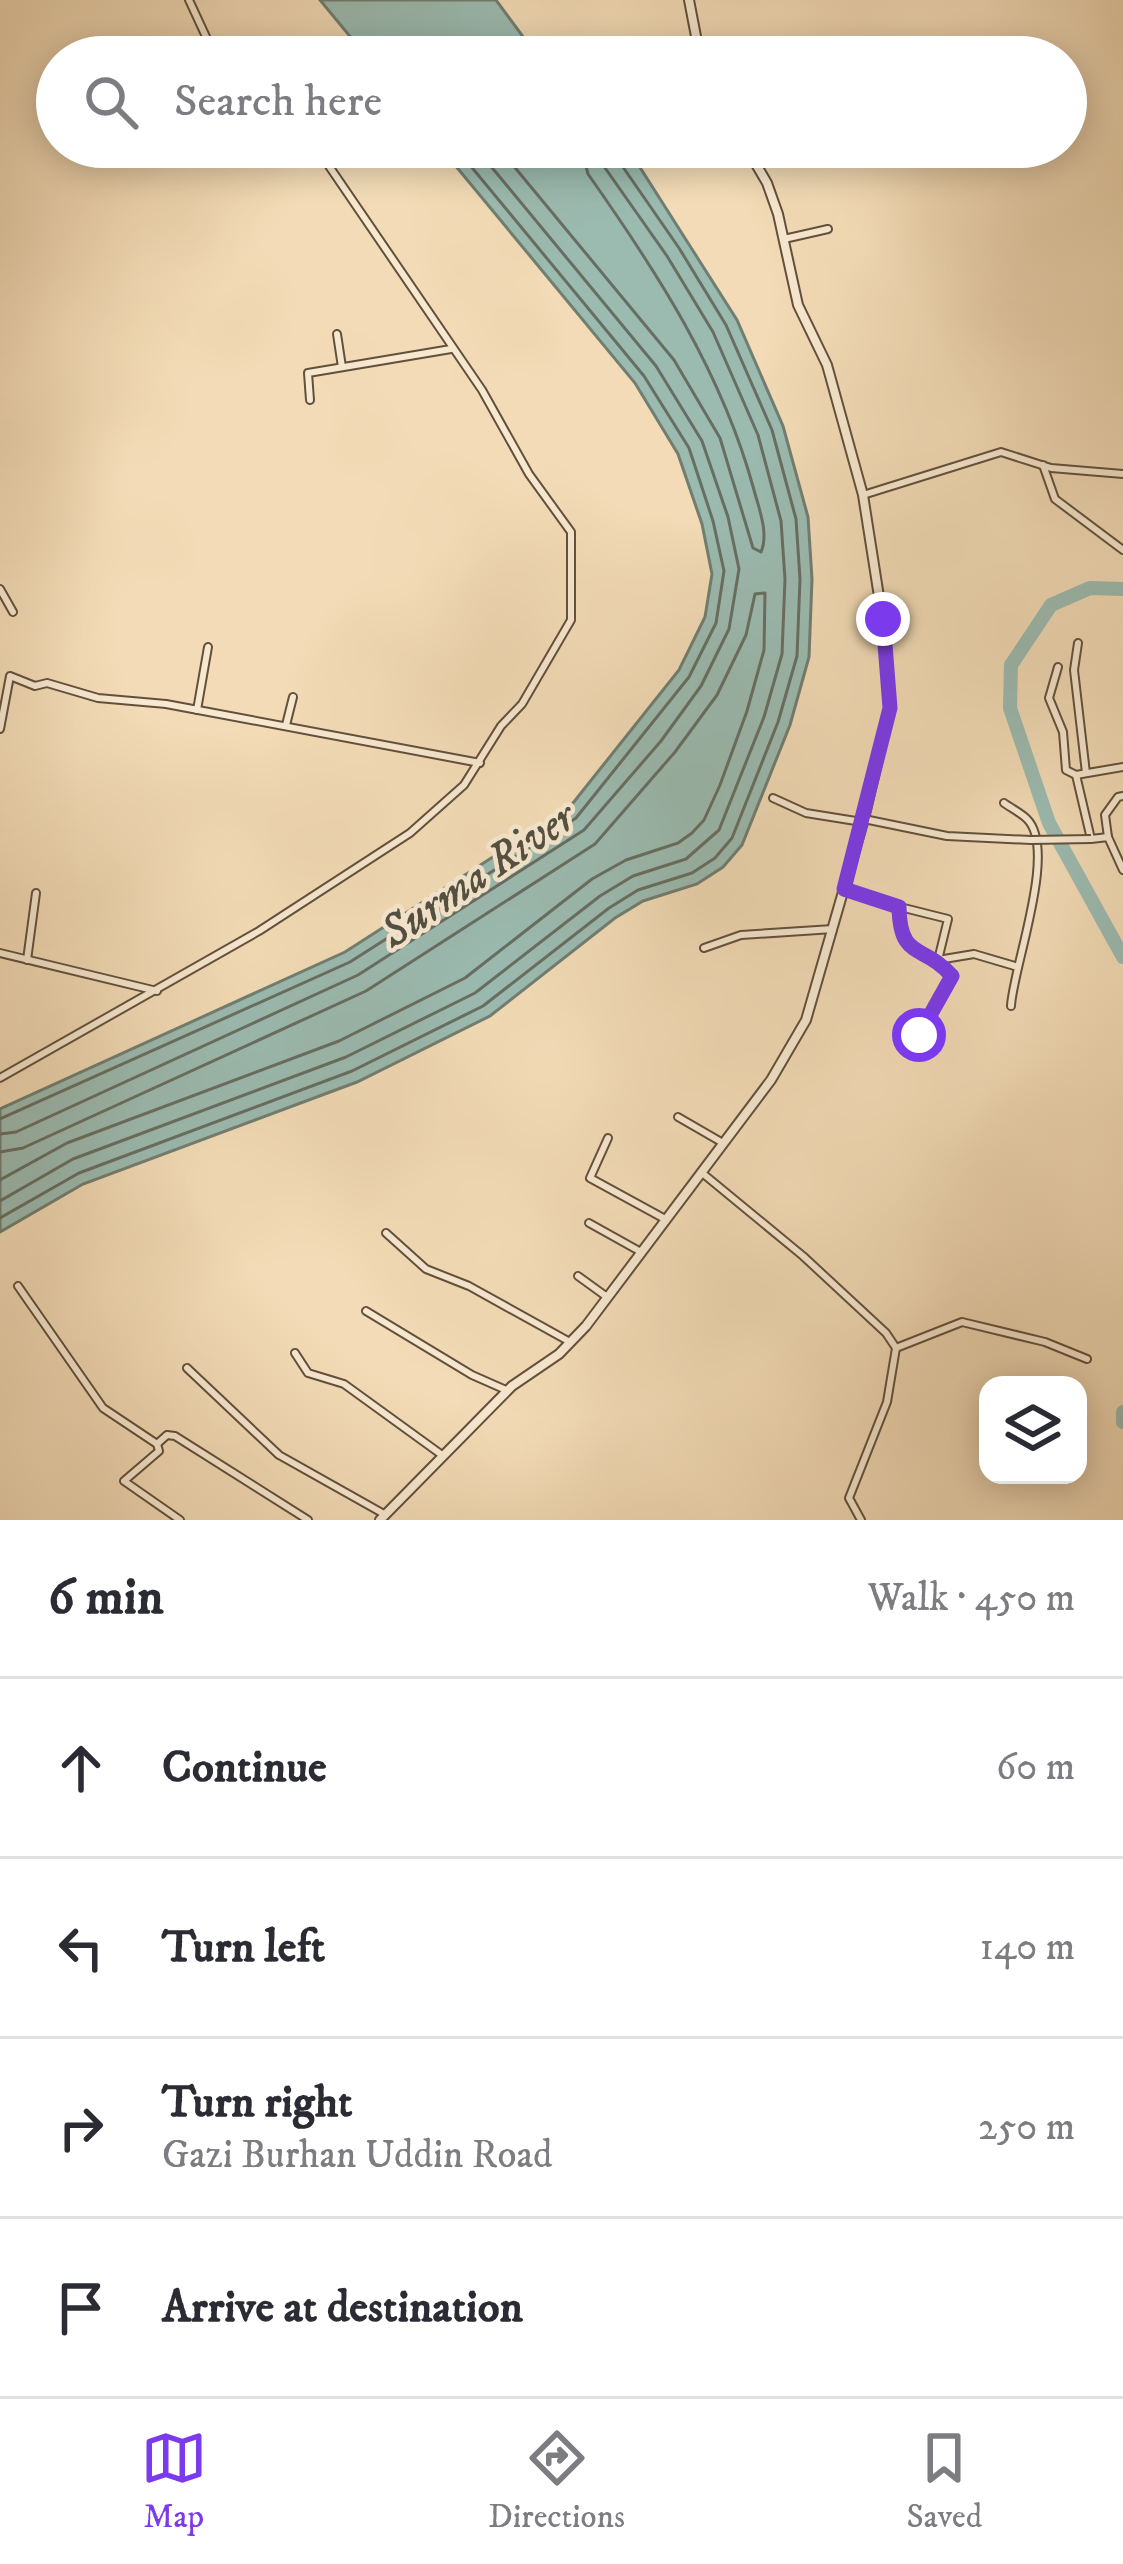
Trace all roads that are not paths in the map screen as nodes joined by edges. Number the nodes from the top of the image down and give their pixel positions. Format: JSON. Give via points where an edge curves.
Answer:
{"nodes":[{"id":1,"x":189,"y":0,"type":"edge"},
{"id":2,"x":689,"y":0,"type":"edge"},
{"id":3,"x":206,"y":36,"type":"edge"},
{"id":4,"x":696,"y":36,"type":"edge"},
{"id":5,"x":332,"y":168,"type":"edge"},
{"id":6,"x":758,"y":168,"type":"edge"},
{"id":7,"x":828,"y":229,"type":"dead end"},
{"id":8,"x":783,"y":239,"type":"junction"},
{"id":9,"x":338,"y":334,"type":"dead end"},
{"id":10,"x":452,"y":349,"type":"junction"},
{"id":11,"x":342,"y":367,"type":"junction"},
{"id":12,"x":310,"y":400,"type":"dead end"},
{"id":13,"x":1043,"y":465,"type":"junction"},
{"id":14,"x":1123,"y":474,"type":"edge"},
{"id":15,"x":863,"y":495,"type":"junction"},
{"id":16,"x":1123,"y":550,"type":"edge"},
{"id":17,"x":0,"y":590,"type":"edge"},
{"id":18,"x":13,"y":612,"type":"dead end"},
{"id":19,"x":1078,"y":643,"type":"dead end"},
{"id":20,"x":208,"y":647,"type":"dead end"},
{"id":21,"x":1058,"y":667,"type":"dead end"},
{"id":22,"x":293,"y":697,"type":"dead end"},
{"id":23,"x":197,"y":710,"type":"junction"},
{"id":24,"x":286,"y":725,"type":"junction"},
{"id":25,"x":0,"y":729,"type":"edge"},
{"id":26,"x":480,"y":763,"type":"junction"},
{"id":27,"x":1123,"y":766,"type":"edge"},
{"id":28,"x":1086,"y":773,"type":"junction"},
{"id":29,"x":1076,"y":775,"type":"junction"},
{"id":30,"x":1123,"y":796,"type":"edge"},
{"id":31,"x":773,"y":798,"type":"dead end"},
{"id":32,"x":1004,"y":802,"type":"dead end"},
{"id":33,"x":864,"y":821,"type":"junction"},
{"id":34,"x":1108,"y":837,"type":"junction"},
{"id":35,"x":1090,"y":839,"type":"junction"},
{"id":36,"x":1123,"y":870,"type":"edge"},
{"id":37,"x":844,"y":889,"type":"junction"},
{"id":38,"x":36,"y":893,"type":"dead end"},
{"id":39,"x":899,"y":907,"type":"junction"},
{"id":40,"x":832,"y":929,"type":"junction"},
{"id":41,"x":704,"y":948,"type":"dead end"},
{"id":42,"x":0,"y":952,"type":"edge"},
{"id":43,"x":938,"y":960,"type":"junction"},
{"id":44,"x":27,"y":961,"type":"junction"},
{"id":45,"x":1018,"y":968,"type":"junction"},
{"id":46,"x":157,"y":991,"type":"junction"},
{"id":47,"x":1011,"y":1006,"type":"dead end"},
{"id":48,"x":919,"y":1035,"type":"dead end"},
{"id":49,"x":0,"y":1078,"type":"edge"},
{"id":50,"x":678,"y":1117,"type":"dead end"},
{"id":51,"x":608,"y":1138,"type":"dead end"},
{"id":52,"x":723,"y":1143,"type":"junction"},
{"id":53,"x":700,"y":1172,"type":"junction"},
{"id":54,"x":665,"y":1219,"type":"junction"},
{"id":55,"x":589,"y":1223,"type":"dead end"},
{"id":56,"x":386,"y":1233,"type":"dead end"},
{"id":57,"x":640,"y":1252,"type":"junction"},
{"id":58,"x":578,"y":1276,"type":"dead end"},
{"id":59,"x":18,"y":1286,"type":"dead end"},
{"id":60,"x":607,"y":1297,"type":"junction"},
{"id":61,"x":366,"y":1311,"type":"dead end"},
{"id":62,"x":570,"y":1342,"type":"junction"},
{"id":63,"x":896,"y":1348,"type":"junction"},
{"id":64,"x":295,"y":1353,"type":"dead end"},
{"id":65,"x":1087,"y":1359,"type":"dead end"},
{"id":66,"x":187,"y":1367,"type":"dead end"},
{"id":67,"x":509,"y":1388,"type":"junction"},
{"id":68,"x":157,"y":1444,"type":"junction"},
{"id":69,"x":442,"y":1455,"type":"junction"},
{"id":70,"x":382,"y":1517,"type":"edge"},
{"id":71,"x":180,"y":1520,"type":"edge"},
{"id":72,"x":308,"y":1520,"type":"edge"},
{"id":73,"x":861,"y":1520,"type":"edge"}],
"edges":[{"from":1,"to":3,"type":"street"},
{"from":2,"to":4,"type":"street"},
{"from":5,"to":10,"type":"street"},
{"from":6,"to":8,"type":"street"},
{"from":7,"to":8,"type":"street"},
{"from":8,"to":15,"type":"street"},
{"from":9,"to":11,"type":"street"},
{"from":10,"to":11,"type":"street"},
{"from":10,"to":26,"type":"street","via":[[571,532],[564,638]]},
{"from":11,"to":12,"type":"street","via":[[308,373]]},
{"from":13,"to":14,"type":"street"},
{"from":13,"to":15,"type":"street","via":[[1001,452]]},
{"from":13,"to":16,"type":"street","via":[[1055,499]]},
{"from":15,"to":33,"type":"street","via":[[890,708]]},
{"from":17,"to":18,"type":"street"},
{"from":19,"to":28,"type":"street"},
{"from":20,"to":23,"type":"street"},
{"from":21,"to":29,"type":"street","via":[[1049,698],[1066,770]]},
{"from":22,"to":24,"type":"street"},
{"from":23,"to":24,"type":"street"},
{"from":23,"to":25,"type":"street","via":[[10,676]]},
{"from":24,"to":26,"type":"street"},
{"from":26,"to":46,"type":"street","via":[[410,833]]},
{"from":27,"to":28,"type":"street"},
{"from":28,"to":29,"type":"street"},
{"from":29,"to":35,"type":"street"},
{"from":30,"to":34,"type":"street","via":[[1105,815]]},
{"from":31,"to":33,"type":"street"},
{"from":32,"to":45,"type":"street","via":[[1030,820],[1036,835],[1032,919]]},
{"from":33,"to":35,"type":"street","bridge":true,"via":[[947,836]]},
{"from":33,"to":37,"type":"street"},
{"from":34,"to":35,"type":"street"},
{"from":34,"to":36,"type":"street"},
{"from":37,"to":39,"type":"street"},
{"from":37,"to":40,"type":"street"},
{"from":38,"to":44,"type":"street"},
{"from":39,"to":43,"type":"street","via":[[907,946]]},
{"from":39,"to":43,"type":"street","via":[[948,919]]},
{"from":40,"to":41,"type":"street","via":[[741,935]]},
{"from":40,"to":52,"type":"street","via":[[806,1021]]},
{"from":42,"to":44,"type":"street"},
{"from":43,"to":45,"type":"street","via":[[974,954]]},
{"from":43,"to":48,"type":"street","via":[[951,981]]},
{"from":44,"to":46,"type":"street"},
{"from":45,"to":47,"type":"street"},
{"from":46,"to":49,"type":"street"},
{"from":50,"to":52,"type":"street"},
{"from":51,"to":54,"type":"street","via":[[590,1178]]},
{"from":52,"to":53,"type":"street"},
{"from":53,"to":54,"type":"street"},
{"from":53,"to":63,"type":"street","via":[[803,1256]]},
{"from":54,"to":57,"type":"street"},
{"from":55,"to":57,"type":"street"},
{"from":56,"to":62,"type":"street","via":[[426,1269]]},
{"from":57,"to":60,"type":"street"},
{"from":58,"to":60,"type":"street"},
{"from":59,"to":68,"type":"street","via":[[103,1408]]},
{"from":60,"to":62,"type":"street"},
{"from":61,"to":67,"type":"street","via":[[494,1387]]},
{"from":62,"to":67,"type":"street"},
{"from":63,"to":65,"type":"street","via":[[962,1322]]},
{"from":63,"to":73,"type":"street","via":[[886,1402],[849,1498]]},
{"from":64,"to":69,"type":"street","via":[[308,1373],[344,1384]]},
{"from":66,"to":70,"type":"street","via":[[279,1455]]},
{"from":67,"to":69,"type":"street"},
{"from":68,"to":71,"type":"street","via":[[159,1451],[124,1481]]},
{"from":68,"to":72,"type":"street","via":[[175,1436]]},
{"from":69,"to":70,"type":"street"}]}
